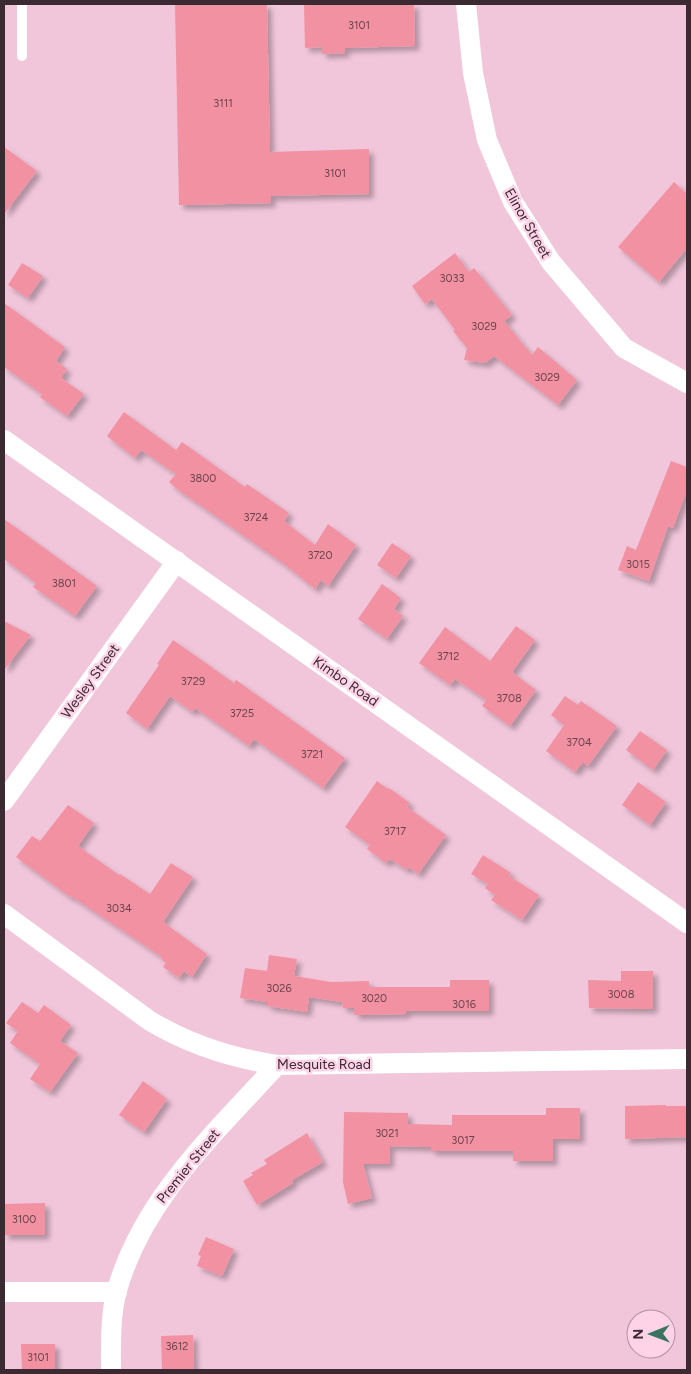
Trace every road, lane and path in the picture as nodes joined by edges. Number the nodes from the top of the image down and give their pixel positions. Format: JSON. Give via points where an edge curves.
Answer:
{"nodes":[{"id":1,"x":22,"y":4,"type":"edge"},
{"id":2,"x":466,"y":4,"type":"edge"},
{"id":3,"x":22,"y":56,"type":"dead end"},
{"id":4,"x":687,"y":383,"type":"edge"},
{"id":5,"x":4,"y":440,"type":"edge"},
{"id":6,"x":177,"y":561,"type":"junction"},
{"id":7,"x":4,"y":801,"type":"edge"},
{"id":8,"x":4,"y":914,"type":"edge"},
{"id":9,"x":687,"y":922,"type":"edge"},
{"id":10,"x":687,"y":1059,"type":"edge"},
{"id":11,"x":277,"y":1065,"type":"junction"},
{"id":12,"x":4,"y":1292,"type":"edge"},
{"id":13,"x":117,"y":1292,"type":"junction"},
{"id":14,"x":111,"y":1370,"type":"edge"}],
"edges":[{"from":1,"to":3,"type":"lane"},
{"from":2,"to":4,"type":"street","name":"Elinor Street","via":[[473,73],[487,140],[513,202],[551,262],[624,348]]},
{"from":5,"to":6,"type":"street","name":"Kimbo Road"},
{"from":6,"to":7,"type":"street","name":"Wesley Street"},
{"from":6,"to":9,"type":"street","name":"Kimbo Road"},
{"from":8,"to":11,"type":"street","name":"Mesquite Road","via":[[170,1033],[213,1051]]},
{"from":10,"to":11,"type":"street","name":"Mesquite Road"},
{"from":11,"to":13,"type":"street","name":"Premier Street","via":[[191,1159],[159,1200],[132,1250]]},
{"from":12,"to":13,"type":"street"},
{"from":13,"to":14,"type":"street","name":"Premier Street"}]}
